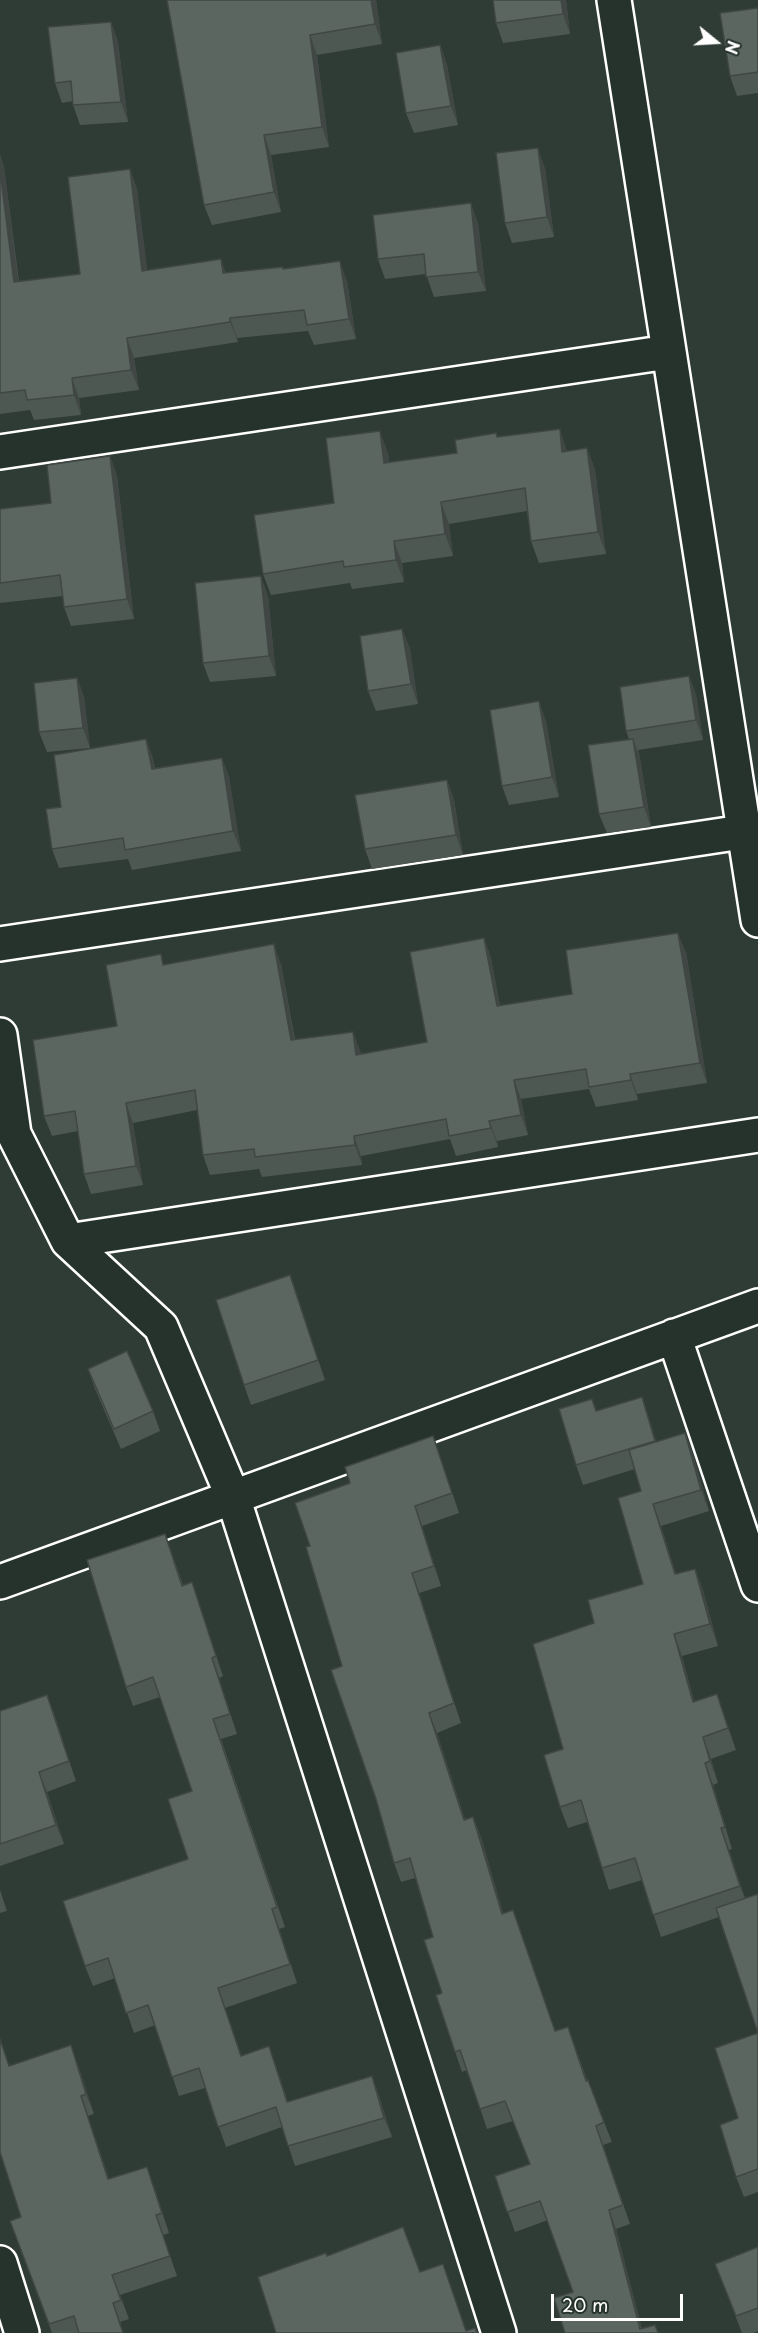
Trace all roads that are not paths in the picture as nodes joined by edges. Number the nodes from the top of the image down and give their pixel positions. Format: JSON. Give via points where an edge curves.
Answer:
{"nodes":[{"id":1,"x":614,"y":0,"type":"edge"},
{"id":2,"x":668,"y":352,"type":"junction"},
{"id":3,"x":0,"y":452,"type":"edge"},
{"id":4,"x":742,"y":832,"type":"junction"},
{"id":5,"x":758,"y":920,"type":"edge"},
{"id":6,"x":0,"y":944,"type":"edge"},
{"id":7,"x":0,"y":1035,"type":"edge"},
{"id":8,"x":758,"y":1135,"type":"edge"},
{"id":9,"x":68,"y":1240,"type":"junction"},
{"id":10,"x":758,"y":1306,"type":"edge"},
{"id":11,"x":674,"y":1336,"type":"junction"},
{"id":12,"x":233,"y":1497,"type":"junction"},
{"id":13,"x":0,"y":1582,"type":"edge"},
{"id":14,"x":758,"y":1585,"type":"edge"},
{"id":15,"x":0,"y":2263,"type":"edge"},
{"id":16,"x":22,"y":2333,"type":"edge"},
{"id":17,"x":500,"y":2333,"type":"edge"}],
"edges":[{"from":1,"to":2,"type":"street"},
{"from":2,"to":3,"type":"street"},
{"from":2,"to":4,"type":"street"},
{"from":4,"to":5,"type":"street"},
{"from":4,"to":6,"type":"street"},
{"from":7,"to":9,"type":"street","via":[[14,1134]]},
{"from":8,"to":9,"type":"street"},
{"from":9,"to":12,"type":"street","via":[[161,1327]]},
{"from":10,"to":11,"type":"street"},
{"from":11,"to":12,"type":"street"},
{"from":11,"to":14,"type":"street"},
{"from":12,"to":13,"type":"street"},
{"from":12,"to":17,"type":"street"},
{"from":15,"to":16,"type":"street"}]}
